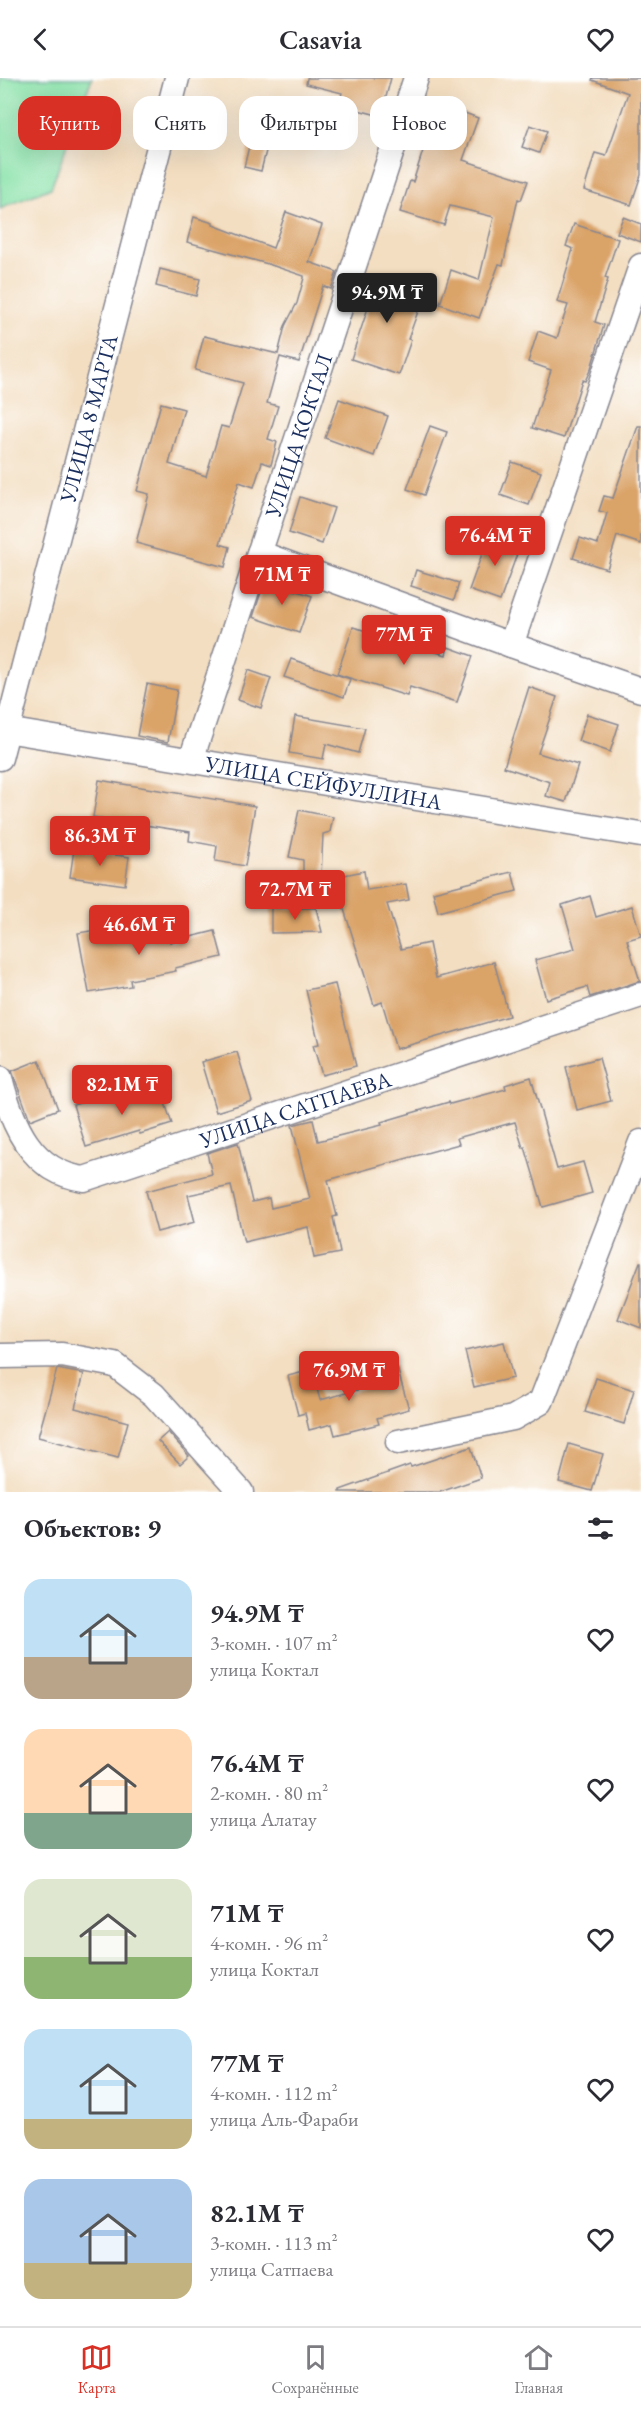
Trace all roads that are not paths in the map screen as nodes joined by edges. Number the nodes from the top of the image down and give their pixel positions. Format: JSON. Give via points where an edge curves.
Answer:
{"nodes":[{"id":1,"x":177,"y":78,"type":"edge"},
{"id":2,"x":416,"y":78,"type":"edge"},
{"id":3,"x":641,"y":266,"type":"edge"},
{"id":4,"x":259,"y":553,"type":"junction"},
{"id":5,"x":511,"y":645,"type":"junction"},
{"id":6,"x":641,"y":690,"type":"edge"},
{"id":7,"x":6,"y":730,"type":"junction"},
{"id":8,"x":0,"y":758,"type":"edge"},
{"id":9,"x":191,"y":760,"type":"junction"},
{"id":10,"x":641,"y":835,"type":"edge"},
{"id":11,"x":641,"y":995,"type":"edge"},
{"id":12,"x":0,"y":1078,"type":"edge"},
{"id":13,"x":641,"y":1142,"type":"edge"},
{"id":14,"x":0,"y":1356,"type":"edge"},
{"id":15,"x":398,"y":1442,"type":"dead end"},
{"id":16,"x":241,"y":1492,"type":"edge"}],
"edges":[{"from":1,"to":7,"type":"street","name":"УЛИЦА 8 МАРТА"},
{"from":2,"to":4,"type":"street","name":"УЛИЦА КОКТАЛ"},
{"from":3,"to":5,"type":"street"},
{"from":4,"to":5,"type":"street"},
{"from":4,"to":9,"type":"street","name":"УЛИЦА КОКТАЛ"},
{"from":5,"to":6,"type":"street"},
{"from":7,"to":8,"type":"street","name":"УЛИЦА 8 МАРТА"},
{"from":7,"to":9,"type":"street","name":"УЛИЦА СЕЙФУЛЛИНА"},
{"from":9,"to":10,"type":"street","name":"УЛИЦА СЕЙФУЛЛИНА"},
{"from":11,"to":12,"type":"street","name":"УЛИЦА САТПАЕВА","via":[[84,1179],[67,1177],[52,1169],[29,1148],[14,1122]]},
{"from":13,"to":15,"type":"street","via":[[541,1402],[513,1418]]},
{"from":14,"to":16,"type":"street","via":[[62,1355],[115,1365],[154,1395]]}]}
